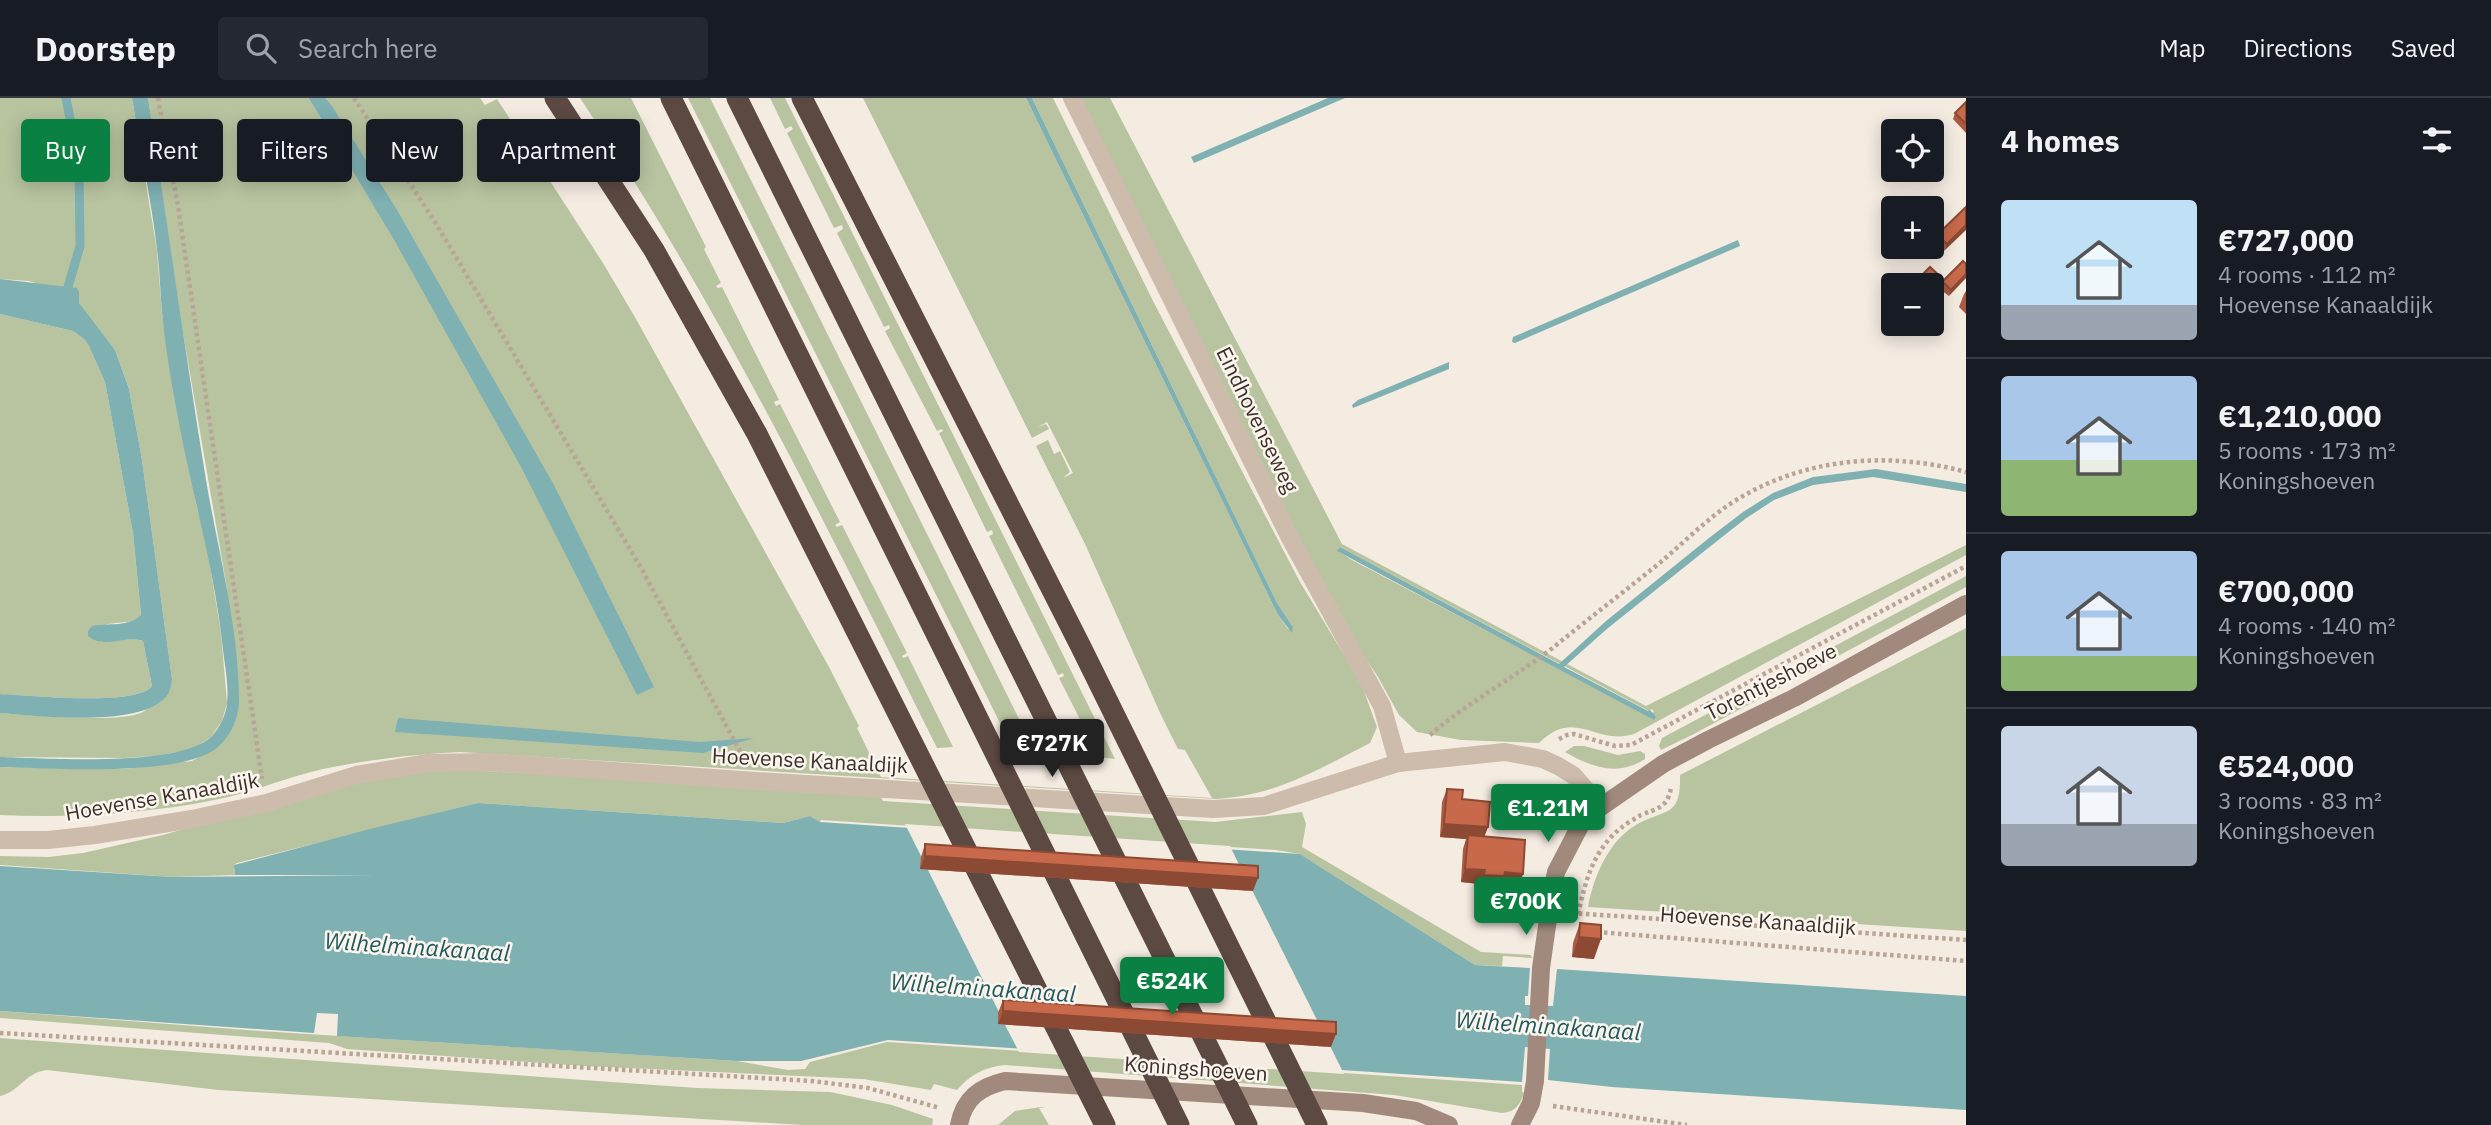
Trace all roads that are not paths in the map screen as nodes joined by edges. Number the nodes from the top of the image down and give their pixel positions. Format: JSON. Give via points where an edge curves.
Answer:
{"nodes":[{"id":1,"x":555,"y":98,"type":"edge"},
{"id":2,"x":671,"y":98,"type":"edge"},
{"id":3,"x":737,"y":98,"type":"edge"},
{"id":4,"x":802,"y":98,"type":"edge"},
{"id":5,"x":1072,"y":98,"type":"edge"},
{"id":6,"x":1966,"y":604,"type":"edge"},
{"id":7,"x":1398,"y":762,"type":"junction"},
{"id":8,"x":1601,"y":807,"type":"junction"},
{"id":9,"x":0,"y":840,"type":"edge"},
{"id":10,"x":960,"y":1120,"type":"edge"},
{"id":11,"x":1105,"y":1125,"type":"edge"},
{"id":12,"x":1180,"y":1125,"type":"edge"},
{"id":13,"x":1247,"y":1125,"type":"edge"},
{"id":14,"x":1317,"y":1125,"type":"edge"},
{"id":15,"x":1450,"y":1125,"type":"edge"},
{"id":16,"x":1520,"y":1125,"type":"edge"}],
"edges":[{"from":1,"to":11,"type":"highway","via":[[654,250],[757,434]]},
{"from":2,"to":12,"type":"highway"},
{"from":3,"to":13,"type":"highway"},
{"from":4,"to":14,"type":"highway"},
{"from":5,"to":7,"type":"street","name":"Eindhovenseweg","via":[[1291,540],[1382,706]]},
{"from":6,"to":8,"type":"street","name":"Torentjeshoeve","via":[[1663,764]]},
{"from":7,"to":8,"type":"street","name":"Hoevense Kanaaldijk","via":[[1505,752],[1543,759],[1573,775]]},
{"from":7,"to":9,"type":"street","name":"Hoevense Kanaaldijk","via":[[1264,806],[1213,809],[486,762],[428,763],[356,775],[266,803],[192,819],[95,835]]},
{"from":8,"to":16,"type":"street","via":[[1581,824],[1556,872],[1541,968],[1535,1081]]},
{"from":10,"to":15,"type":"street","name":"Koningshoeven","via":[[978,1090],[1018,1081],[1363,1103],[1416,1111]]}]}
